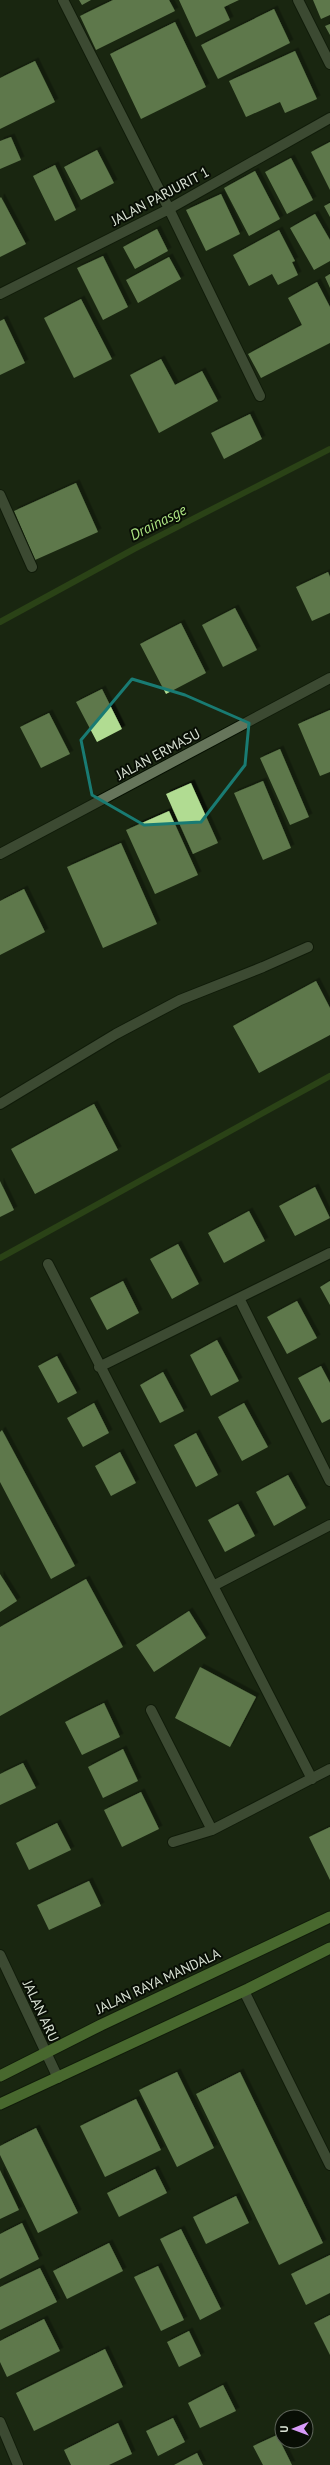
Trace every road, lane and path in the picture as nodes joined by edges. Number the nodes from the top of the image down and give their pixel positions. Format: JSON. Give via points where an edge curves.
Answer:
{"nodes":[{"id":1,"x":63,"y":0,"type":"edge"},
{"id":2,"x":298,"y":0,"type":"edge"},
{"id":3,"x":330,"y":64,"type":"edge"},
{"id":4,"x":330,"y":118,"type":"edge"},
{"id":5,"x":169,"y":209,"type":"junction"},
{"id":6,"x":0,"y":294,"type":"edge"},
{"id":7,"x":260,"y":396,"type":"dead end"},
{"id":8,"x":0,"y":495,"type":"edge"},
{"id":9,"x":32,"y":567,"type":"dead end"},
{"id":10,"x":330,"y":678,"type":"edge"},
{"id":11,"x":0,"y":854,"type":"edge"},
{"id":12,"x":308,"y":947,"type":"dead end"},
{"id":13,"x":0,"y":1104,"type":"edge"},
{"id":14,"x":330,"y":1253,"type":"edge"},
{"id":15,"x":48,"y":1264,"type":"dead end"},
{"id":16,"x":240,"y":1300,"type":"junction"},
{"id":17,"x":99,"y":1367,"type":"junction"},
{"id":18,"x":330,"y":1481,"type":"edge"},
{"id":19,"x":330,"y":1525,"type":"edge"},
{"id":20,"x":213,"y":1586,"type":"junction"},
{"id":21,"x":151,"y":1710,"type":"dead end"},
{"id":22,"x":330,"y":1769,"type":"edge"},
{"id":23,"x":312,"y":1779,"type":"junction"},
{"id":24,"x":212,"y":1830,"type":"junction"},
{"id":25,"x":173,"y":1842,"type":"dead end"},
{"id":26,"x":330,"y":1917,"type":"edge"},
{"id":27,"x":330,"y":1948,"type":"edge"},
{"id":28,"x":0,"y":1955,"type":"edge"},
{"id":29,"x":244,"y":1991,"type":"junction"},
{"id":30,"x":45,"y":2052,"type":"junction"},
{"id":31,"x":0,"y":2076,"type":"edge"},
{"id":32,"x":58,"y":2078,"type":"junction"},
{"id":33,"x":0,"y":2104,"type":"edge"},
{"id":34,"x":330,"y":2165,"type":"edge"},
{"id":35,"x":0,"y":2422,"type":"edge"},
{"id":36,"x":18,"y":2465,"type":"edge"}],
"edges":[{"from":1,"to":5,"type":"street"},
{"from":2,"to":3,"type":"street"},
{"from":4,"to":5,"type":"street","name":"JALAN PARJURIT 1"},
{"from":5,"to":6,"type":"street","name":"JALAN PARJURIT 1"},
{"from":5,"to":7,"type":"street"},
{"from":8,"to":9,"type":"street"},
{"from":10,"to":11,"type":"street","name":"JALAN ERMASU"},
{"from":12,"to":13,"type":"street","via":[[180,1000],[116,1034]]},
{"from":14,"to":16,"type":"street"},
{"from":15,"to":17,"type":"street"},
{"from":16,"to":17,"type":"street"},
{"from":16,"to":18,"type":"street"},
{"from":17,"to":20,"type":"street"},
{"from":19,"to":20,"type":"street"},
{"from":20,"to":23,"type":"street"},
{"from":21,"to":24,"type":"street"},
{"from":22,"to":23,"type":"street"},
{"from":23,"to":24,"type":"street"},
{"from":24,"to":25,"type":"street"},
{"from":26,"to":30,"type":"highway","name":"JALAN RAYA MANDALA"},
{"from":27,"to":29,"type":"highway"},
{"from":28,"to":30,"type":"street","name":"JALAN ARU"},
{"from":29,"to":32,"type":"highway"},
{"from":29,"to":34,"type":"street"},
{"from":30,"to":31,"type":"highway","name":"JALAN RAYA MANDALA"},
{"from":30,"to":32,"type":"street","name":"JALAN ARU"},
{"from":32,"to":33,"type":"highway"},
{"from":35,"to":36,"type":"street"}]}
